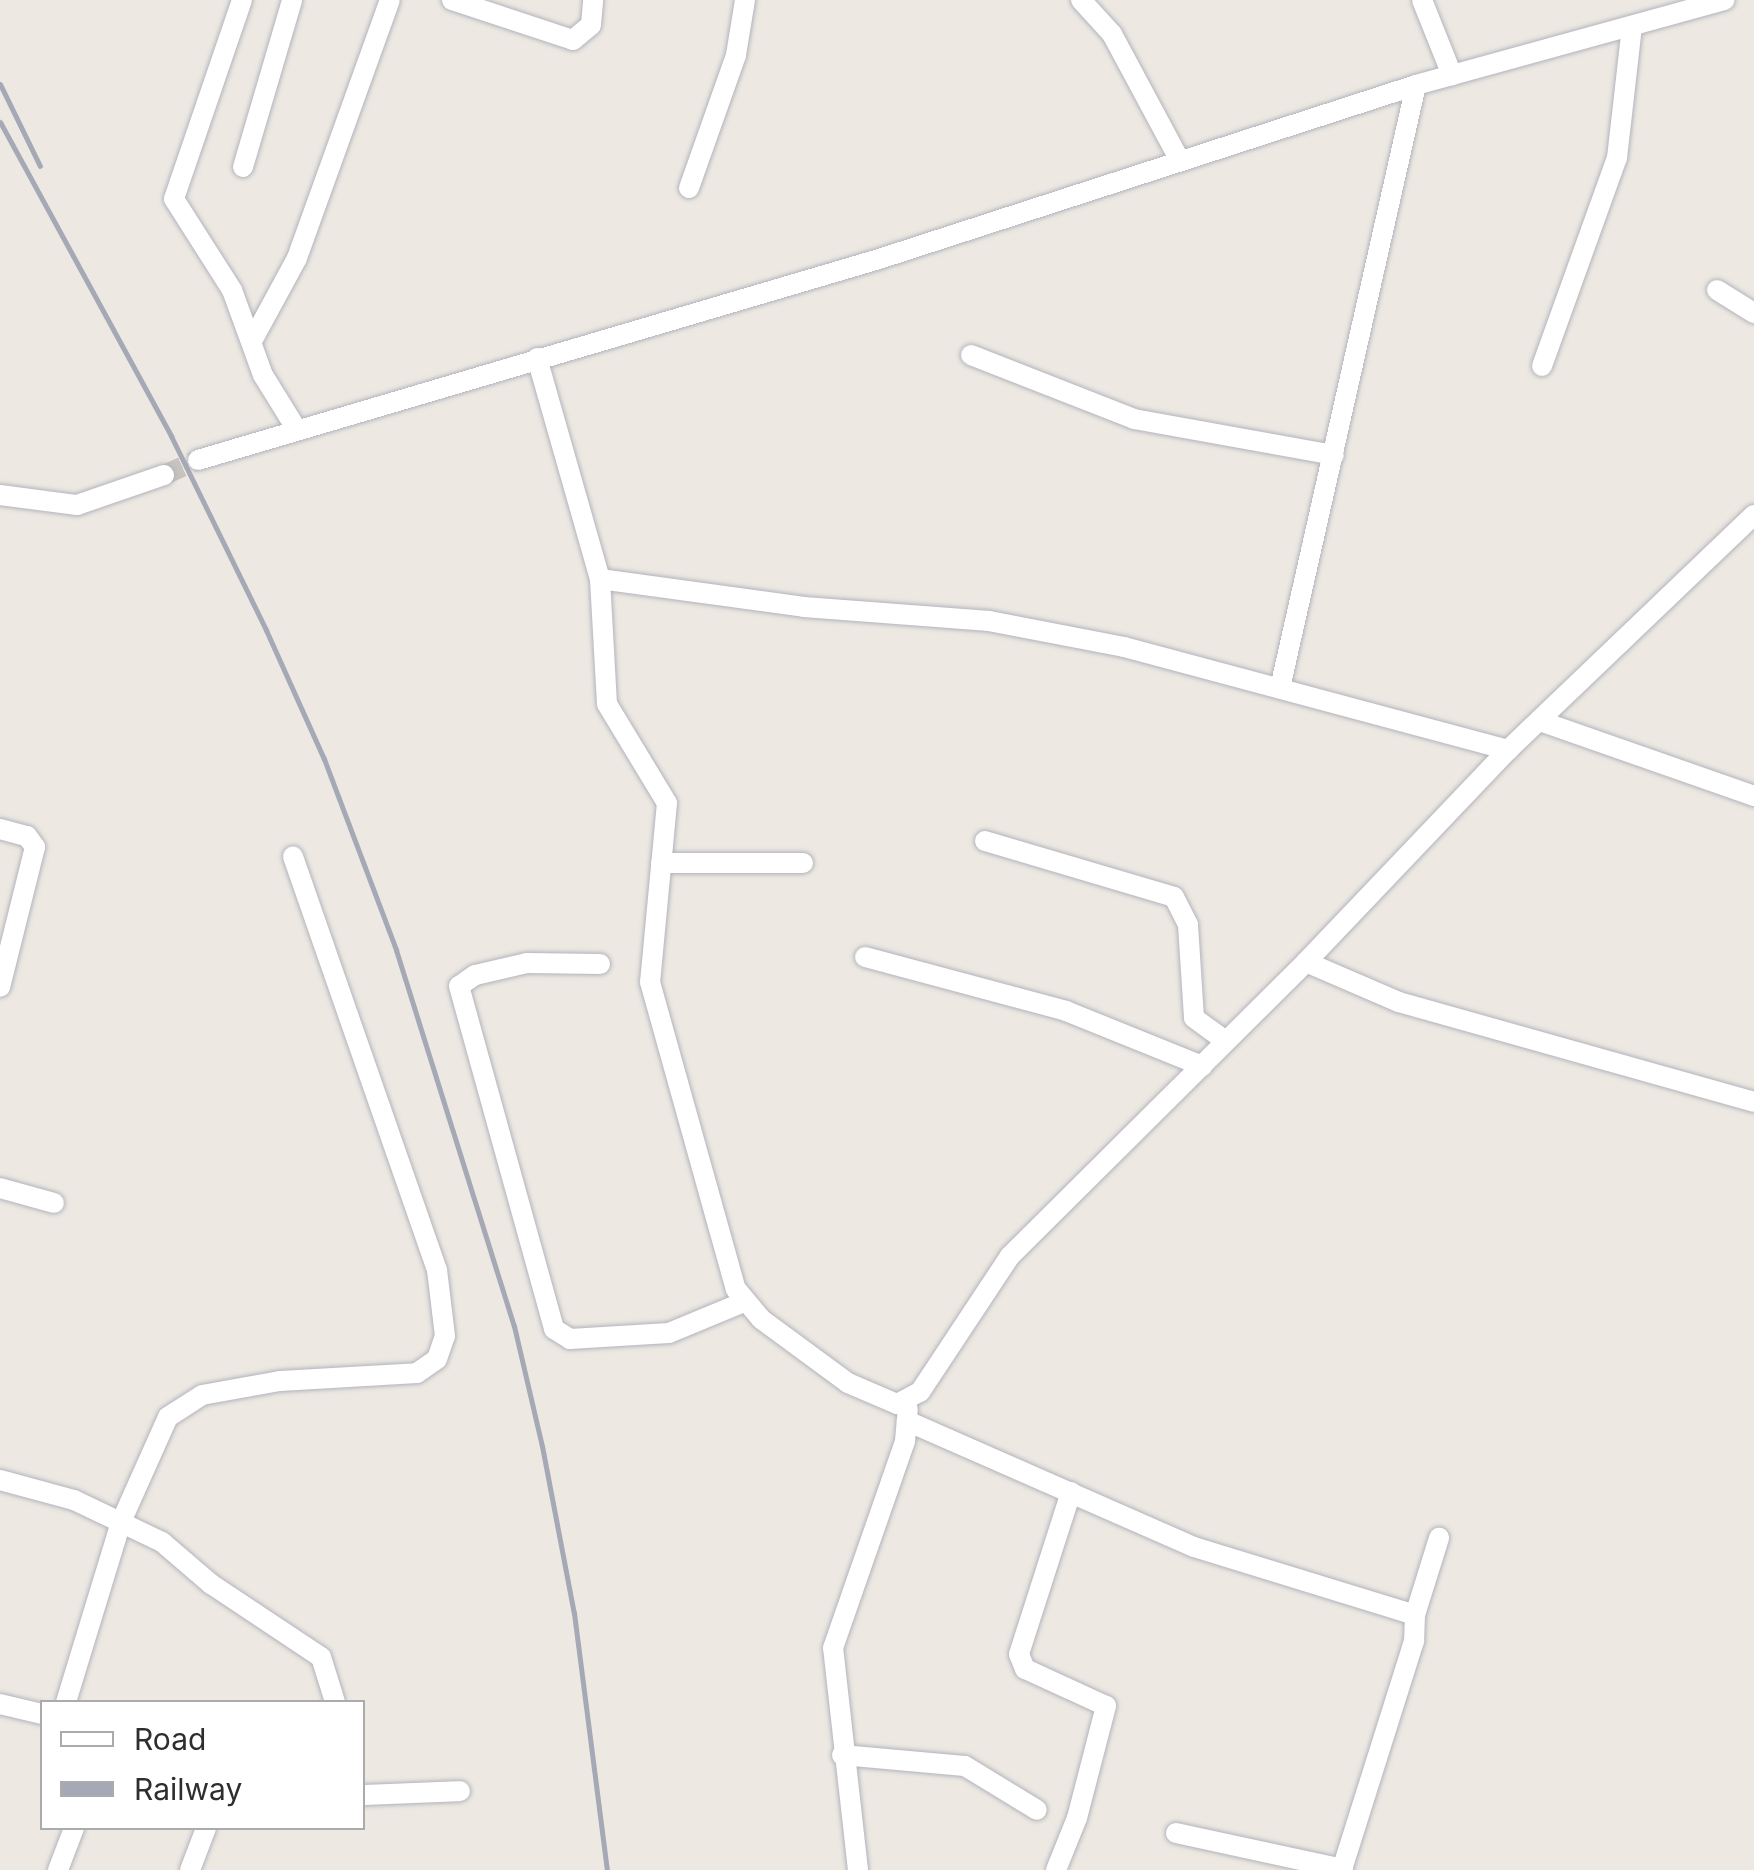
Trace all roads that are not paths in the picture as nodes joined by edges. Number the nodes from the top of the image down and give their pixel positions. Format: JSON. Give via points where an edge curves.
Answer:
{"nodes":[{"id":1,"x":242,"y":0,"type":"edge"},
{"id":2,"x":292,"y":0,"type":"edge"},
{"id":3,"x":390,"y":0,"type":"edge"},
{"id":4,"x":452,"y":0,"type":"edge"},
{"id":5,"x":594,"y":0,"type":"edge"},
{"id":6,"x":745,"y":0,"type":"edge"},
{"id":7,"x":1080,"y":0,"type":"edge"},
{"id":8,"x":1422,"y":0,"type":"edge"},
{"id":9,"x":1725,"y":0,"type":"edge"},
{"id":10,"x":1632,"y":27,"type":"junction"},
{"id":11,"x":1452,"y":75,"type":"junction"},
{"id":12,"x":1416,"y":85,"type":"junction"},
{"id":13,"x":1180,"y":159,"type":"junction"},
{"id":14,"x":243,"y":167,"type":"dead end"},
{"id":15,"x":689,"y":188,"type":"dead end"},
{"id":16,"x":1717,"y":290,"type":"dead end"},
{"id":17,"x":1754,"y":314,"type":"edge"},
{"id":18,"x":252,"y":341,"type":"junction"},
{"id":19,"x":972,"y":355,"type":"dead end"},
{"id":20,"x":537,"y":358,"type":"junction"},
{"id":21,"x":1542,"y":366,"type":"dead end"},
{"id":22,"x":297,"y":430,"type":"junction"},
{"id":23,"x":1334,"y":455,"type":"junction"},
{"id":24,"x":198,"y":460,"type":"tunnel mouth"},
{"id":25,"x":164,"y":475,"type":"tunnel mouth"},
{"id":26,"x":0,"y":494,"type":"edge"},
{"id":27,"x":1754,"y":515,"type":"edge"},
{"id":28,"x":600,"y":579,"type":"junction"},
{"id":29,"x":1280,"y":688,"type":"junction"},
{"id":30,"x":1540,"y":721,"type":"junction"},
{"id":31,"x":1508,"y":750,"type":"junction"},
{"id":32,"x":1754,"y":796,"type":"edge"},
{"id":33,"x":0,"y":830,"type":"edge"},
{"id":34,"x":985,"y":841,"type":"dead end"},
{"id":35,"x":293,"y":856,"type":"dead end"},
{"id":36,"x":661,"y":863,"type":"junction"},
{"id":37,"x":803,"y":863,"type":"dead end"},
{"id":38,"x":865,"y":956,"type":"dead end"},
{"id":39,"x":1306,"y":962,"type":"junction"},
{"id":40,"x":600,"y":964,"type":"dead end"},
{"id":41,"x":0,"y":987,"type":"edge"},
{"id":42,"x":1226,"y":1042,"type":"junction"},
{"id":43,"x":1202,"y":1066,"type":"junction"},
{"id":44,"x":1754,"y":1102,"type":"edge"},
{"id":45,"x":0,"y":1188,"type":"edge"},
{"id":46,"x":54,"y":1203,"type":"dead end"},
{"id":47,"x":744,"y":1302,"type":"junction"},
{"id":48,"x":908,"y":1411,"type":"junction"},
{"id":49,"x":0,"y":1480,"type":"edge"},
{"id":50,"x":1071,"y":1492,"type":"junction"},
{"id":51,"x":121,"y":1522,"type":"junction"},
{"id":52,"x":1438,"y":1538,"type":"dead end"},
{"id":53,"x":1415,"y":1616,"type":"junction"},
{"id":54,"x":67,"y":1700,"type":"edge"},
{"id":55,"x":333,"y":1700,"type":"edge"},
{"id":56,"x":0,"y":1704,"type":"edge"},
{"id":57,"x":40,"y":1714,"type":"edge"},
{"id":58,"x":842,"y":1755,"type":"junction"},
{"id":59,"x":460,"y":1791,"type":"dead end"},
{"id":60,"x":365,"y":1795,"type":"edge"},
{"id":61,"x":1038,"y":1810,"type":"dead end"},
{"id":62,"x":73,"y":1830,"type":"edge"},
{"id":63,"x":205,"y":1830,"type":"edge"},
{"id":64,"x":1176,"y":1833,"type":"dead end"},
{"id":65,"x":1342,"y":1869,"type":"edge"},
{"id":66,"x":58,"y":1870,"type":"edge"},
{"id":67,"x":190,"y":1870,"type":"edge"},
{"id":68,"x":858,"y":1870,"type":"edge"},
{"id":69,"x":1056,"y":1870,"type":"edge"}],
"edges":[{"from":1,"to":18,"type":"street","via":[[174,200],[232,290]]},
{"from":2,"to":14,"type":"street"},
{"from":3,"to":18,"type":"street","via":[[297,258]]},
{"from":4,"to":5,"type":"street","via":[[573,40],[591,26]]},
{"from":6,"to":15,"type":"street","via":[[736,55]]},
{"from":7,"to":13,"type":"street","via":[[1112,34]]},
{"from":8,"to":11,"type":"street"},
{"from":9,"to":10,"type":"street"},
{"from":10,"to":11,"type":"street"},
{"from":10,"to":21,"type":"street","via":[[1616,158]]},
{"from":11,"to":12,"type":"street"},
{"from":12,"to":13,"type":"street"},
{"from":12,"to":23,"type":"street"},
{"from":13,"to":20,"type":"street","via":[[879,259]]},
{"from":16,"to":17,"type":"street"},
{"from":18,"to":22,"type":"street","via":[[263,375]]},
{"from":19,"to":23,"type":"street","via":[[1134,419]]},
{"from":20,"to":22,"type":"street"},
{"from":20,"to":28,"type":"street"},
{"from":22,"to":24,"type":"street"},
{"from":23,"to":29,"type":"street"},
{"from":25,"to":26,"type":"street","via":[[76,505]]},
{"from":27,"to":30,"type":"street"},
{"from":28,"to":29,"type":"street","via":[[804,607],[989,621]]},
{"from":28,"to":36,"type":"street","via":[[607,704],[666,803]]},
{"from":29,"to":31,"type":"street"},
{"from":30,"to":31,"type":"street"},
{"from":30,"to":32,"type":"street"},
{"from":31,"to":39,"type":"street"},
{"from":33,"to":41,"type":"street","via":[[32,839],[35,847]]},
{"from":34,"to":42,"type":"street","via":[[1174,897],[1188,925],[1194,1018]]},
{"from":35,"to":51,"type":"street","via":[[436,1270],[445,1336],[438,1359],[416,1373],[280,1381],[184,1402],[142,1464]]},
{"from":36,"to":37,"type":"street"},
{"from":36,"to":47,"type":"street","via":[[650,982]]},
{"from":38,"to":43,"type":"street","via":[[1066,1011]]},
{"from":39,"to":42,"type":"street"},
{"from":39,"to":44,"type":"street","via":[[1399,1002]]},
{"from":40,"to":47,"type":"street","via":[[527,963],[475,975],[459,986],[554,1329],[570,1339],[669,1332]]},
{"from":42,"to":43,"type":"street"},
{"from":43,"to":48,"type":"street","via":[[1010,1256]]},
{"from":45,"to":46,"type":"street"},
{"from":47,"to":48,"type":"street","via":[[848,1382]]},
{"from":48,"to":50,"type":"street"},
{"from":48,"to":58,"type":"street","via":[[833,1648]]},
{"from":49,"to":51,"type":"street","via":[[74,1500]]},
{"from":50,"to":53,"type":"street","via":[[1194,1547]]},
{"from":50,"to":69,"type":"street","via":[[1019,1662],[1106,1706]]},
{"from":51,"to":54,"type":"street"},
{"from":51,"to":55,"type":"street","via":[[162,1542],[211,1584],[321,1657]]},
{"from":52,"to":53,"type":"street"},
{"from":53,"to":65,"type":"street","via":[[1414,1641]]},
{"from":56,"to":57,"type":"street"},
{"from":58,"to":61,"type":"street","via":[[965,1766]]},
{"from":58,"to":68,"type":"street"},
{"from":59,"to":60,"type":"street"},
{"from":62,"to":66,"type":"street"},
{"from":63,"to":67,"type":"street"},
{"from":64,"to":65,"type":"street"}]}
